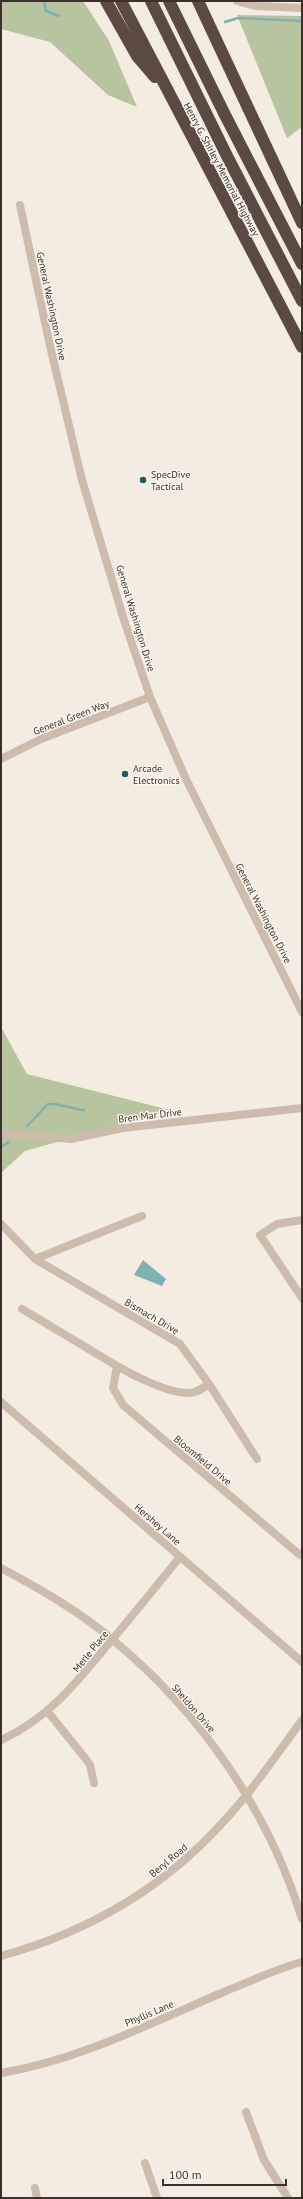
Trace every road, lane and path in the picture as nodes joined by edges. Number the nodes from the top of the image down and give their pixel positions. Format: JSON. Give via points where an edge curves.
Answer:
{"nodes":[{"id":1,"x":106,"y":1,"type":"edge"},
{"id":2,"x":122,"y":1,"type":"edge"},
{"id":3,"x":151,"y":1,"type":"edge"},
{"id":4,"x":169,"y":1,"type":"edge"},
{"id":5,"x":198,"y":1,"type":"edge"},
{"id":6,"x":236,"y":1,"type":"edge"},
{"id":7,"x":302,"y":8,"type":"edge"},
{"id":8,"x":169,"y":93,"type":"junction"},
{"id":9,"x":20,"y":205,"type":"dead end"},
{"id":10,"x":302,"y":224,"type":"edge"},
{"id":11,"x":302,"y":264,"type":"edge"},
{"id":12,"x":302,"y":301,"type":"edge"},
{"id":13,"x":302,"y":347,"type":"edge"},
{"id":14,"x":150,"y":697,"type":"junction"},
{"id":15,"x":1,"y":759,"type":"edge"},
{"id":16,"x":302,"y":1012,"type":"edge"},
{"id":17,"x":302,"y":1108,"type":"edge"},
{"id":18,"x":1,"y":1133,"type":"edge"},
{"id":19,"x":142,"y":1216,"type":"dead end"},
{"id":20,"x":302,"y":1220,"type":"edge"},
{"id":21,"x":1,"y":1224,"type":"edge"},
{"id":22,"x":35,"y":1259,"type":"junction"},
{"id":23,"x":302,"y":1298,"type":"edge"},
{"id":24,"x":22,"y":1309,"type":"dead end"},
{"id":25,"x":116,"y":1366,"type":"junction"},
{"id":26,"x":209,"y":1384,"type":"junction"},
{"id":27,"x":1,"y":1402,"type":"edge"},
{"id":28,"x":257,"y":1459,"type":"dead end"},
{"id":29,"x":302,"y":1553,"type":"edge"},
{"id":30,"x":180,"y":1557,"type":"junction"},
{"id":31,"x":1,"y":1568,"type":"edge"},
{"id":32,"x":112,"y":1639,"type":"junction"},
{"id":33,"x":302,"y":1662,"type":"edge"},
{"id":34,"x":48,"y":1712,"type":"junction"},
{"id":35,"x":302,"y":1720,"type":"edge"},
{"id":36,"x":1,"y":1740,"type":"edge"},
{"id":37,"x":94,"y":1783,"type":"dead end"},
{"id":38,"x":246,"y":1796,"type":"junction"},
{"id":39,"x":302,"y":1919,"type":"edge"},
{"id":40,"x":1,"y":1956,"type":"edge"},
{"id":41,"x":302,"y":1962,"type":"edge"},
{"id":42,"x":1,"y":2073,"type":"edge"},
{"id":43,"x":246,"y":2112,"type":"dead end"},
{"id":44,"x":145,"y":2163,"type":"dead end"},
{"id":45,"x":34,"y":2188,"type":"dead end"},
{"id":46,"x":38,"y":2198,"type":"edge"},
{"id":47,"x":157,"y":2198,"type":"edge"},
{"id":48,"x":288,"y":2198,"type":"edge"}],
"edges":[{"from":1,"to":8,"type":"highway","via":[[138,56]]},
{"from":2,"to":8,"type":"highway","name":"Henry G. Shirley Memorial Highway"},
{"from":3,"to":12,"type":"highway","via":[[226,156]]},
{"from":4,"to":11,"type":"highway"},
{"from":5,"to":10,"type":"highway"},
{"from":6,"to":7,"type":"street","via":[[255,6]]},
{"from":8,"to":13,"type":"highway","name":"Henry G. Shirley Memorial Highway"},
{"from":9,"to":14,"type":"street","name":"General Washington Drive","via":[[82,480]]},
{"from":14,"to":15,"type":"street","name":"General Green Way","via":[[41,739]]},
{"from":14,"to":16,"type":"street","name":"General Washington Drive","via":[[186,779]]},
{"from":17,"to":18,"type":"street","name":"Bren Mar Drive","via":[[124,1128],[71,1139]]},
{"from":19,"to":22,"type":"street"},
{"from":20,"to":23,"type":"street","via":[[276,1224],[260,1235]]},
{"from":21,"to":22,"type":"street","name":"Bismach Drive"},
{"from":22,"to":26,"type":"street","name":"Bismach Drive","via":[[180,1344]]},
{"from":24,"to":25,"type":"street"},
{"from":25,"to":26,"type":"street","via":[[138,1379],[181,1392],[190,1393]]},
{"from":25,"to":29,"type":"street","name":"Bloomfield Drive","via":[[113,1388],[123,1405],[300,1555]]},
{"from":26,"to":28,"type":"street","name":"Bismach Drive"},
{"from":27,"to":30,"type":"street","name":"Hershey Lane"},
{"from":30,"to":32,"type":"street","name":"Merle Place"},
{"from":30,"to":33,"type":"street","name":"Hershey Lane"},
{"from":31,"to":32,"type":"street","name":"Sheldon Drive","via":[[58,1601]]},
{"from":32,"to":34,"type":"street","name":"Merle Place","via":[[77,1683]]},
{"from":32,"to":38,"type":"street","name":"Sheldon Drive","via":[[184,1711],[222,1758]]},
{"from":34,"to":36,"type":"street","name":"Merle Place"},
{"from":34,"to":37,"type":"street","via":[[90,1765]]},
{"from":35,"to":38,"type":"street","name":"Beryl Road"},
{"from":38,"to":39,"type":"street","name":"Sheldon Drive","via":[[284,1871]]},
{"from":38,"to":40,"type":"street","name":"Beryl Road","via":[[203,1844],[179,1865],[121,1907],[63,1936]]},
{"from":41,"to":42,"type":"street","name":"Phyllis Lane","via":[[272,1972],[88,2049],[50,2062]]},
{"from":43,"to":48,"type":"street","via":[[264,2160]]},
{"from":44,"to":47,"type":"street"},
{"from":45,"to":46,"type":"street"}]}
